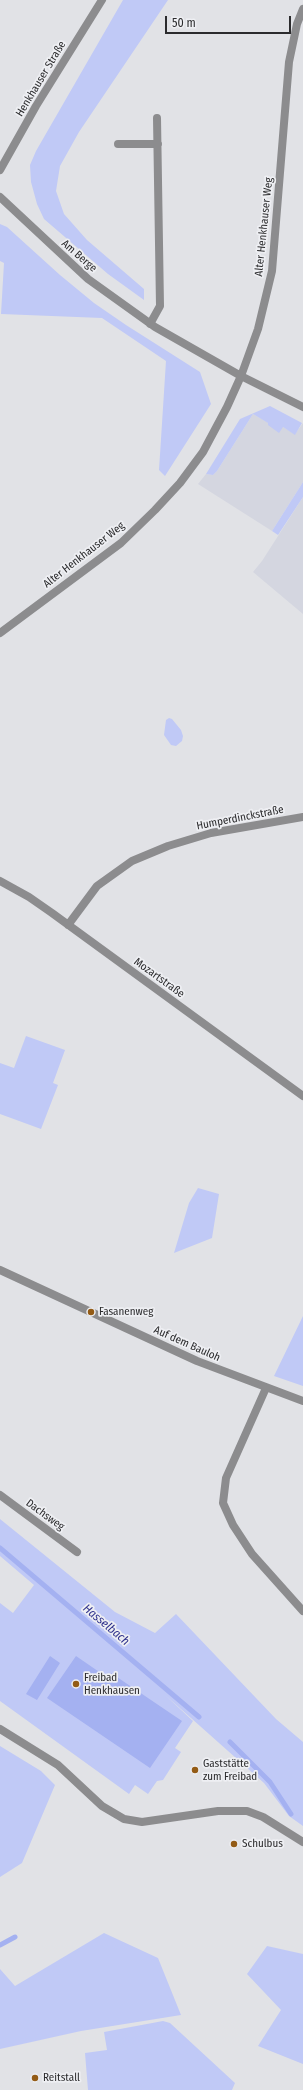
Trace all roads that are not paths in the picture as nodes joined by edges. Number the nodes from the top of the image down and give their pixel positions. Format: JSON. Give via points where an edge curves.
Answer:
{"nodes":[{"id":1,"x":102,"y":0,"type":"edge"},
{"id":2,"x":303,"y":9,"type":"edge"},
{"id":3,"x":157,"y":118,"type":"dead end"},
{"id":4,"x":118,"y":144,"type":"dead end"},
{"id":5,"x":158,"y":144,"type":"junction"},
{"id":6,"x":0,"y":170,"type":"edge"},
{"id":7,"x":0,"y":197,"type":"edge"},
{"id":8,"x":150,"y":324,"type":"junction"},
{"id":9,"x":241,"y":376,"type":"junction"},
{"id":10,"x":303,"y":407,"type":"edge"},
{"id":11,"x":0,"y":633,"type":"edge"},
{"id":12,"x":303,"y":816,"type":"edge"},
{"id":13,"x":0,"y":881,"type":"edge"},
{"id":14,"x":68,"y":925,"type":"junction"},
{"id":15,"x":303,"y":1096,"type":"edge"},
{"id":16,"x":0,"y":1270,"type":"edge"},
{"id":17,"x":266,"y":1388,"type":"junction"},
{"id":18,"x":303,"y":1401,"type":"edge"},
{"id":19,"x":0,"y":1495,"type":"edge"},
{"id":20,"x":77,"y":1552,"type":"dead end"},
{"id":21,"x":303,"y":1611,"type":"edge"},
{"id":22,"x":0,"y":1729,"type":"edge"},
{"id":23,"x":303,"y":1842,"type":"edge"}],
"edges":[{"from":1,"to":6,"type":"street","name":"Henkhauser Straße","via":[[36,106]]},
{"from":2,"to":9,"type":"street","name":"Alter Henkhauser Weg","via":[[289,62],[272,270],[258,329]]},
{"from":3,"to":5,"type":"street"},
{"from":4,"to":5,"type":"street"},
{"from":5,"to":8,"type":"street","via":[[160,306]]},
{"from":7,"to":8,"type":"street","name":"Am Berge","via":[[88,279]]},
{"from":8,"to":9,"type":"street","name":"Am Berge"},
{"from":9,"to":10,"type":"street","name":"Am Berge"},
{"from":9,"to":11,"type":"street","name":"Alter Henkhauser Weg","via":[[228,407],[203,452],[180,483],[155,510],[121,543]]},
{"from":12,"to":14,"type":"street","name":"Humperdinckstraße","via":[[211,833],[168,846],[132,861],[97,886]]},
{"from":13,"to":14,"type":"street","name":"Mozartstraße","via":[[29,897]]},
{"from":14,"to":15,"type":"street","name":"Mozartstraße"},
{"from":16,"to":17,"type":"street","name":"Auf dem Bauloh","via":[[163,1346]]},
{"from":17,"to":18,"type":"street","name":"Auf dem Bauloh"},
{"from":17,"to":21,"type":"street","via":[[226,1478],[223,1503],[233,1525],[252,1554]]},
{"from":19,"to":20,"type":"street","name":"Dachsweg"},
{"from":22,"to":23,"type":"street","via":[[58,1765],[102,1806],[124,1819],[142,1822],[218,1811],[246,1811],[263,1817]]}]}
